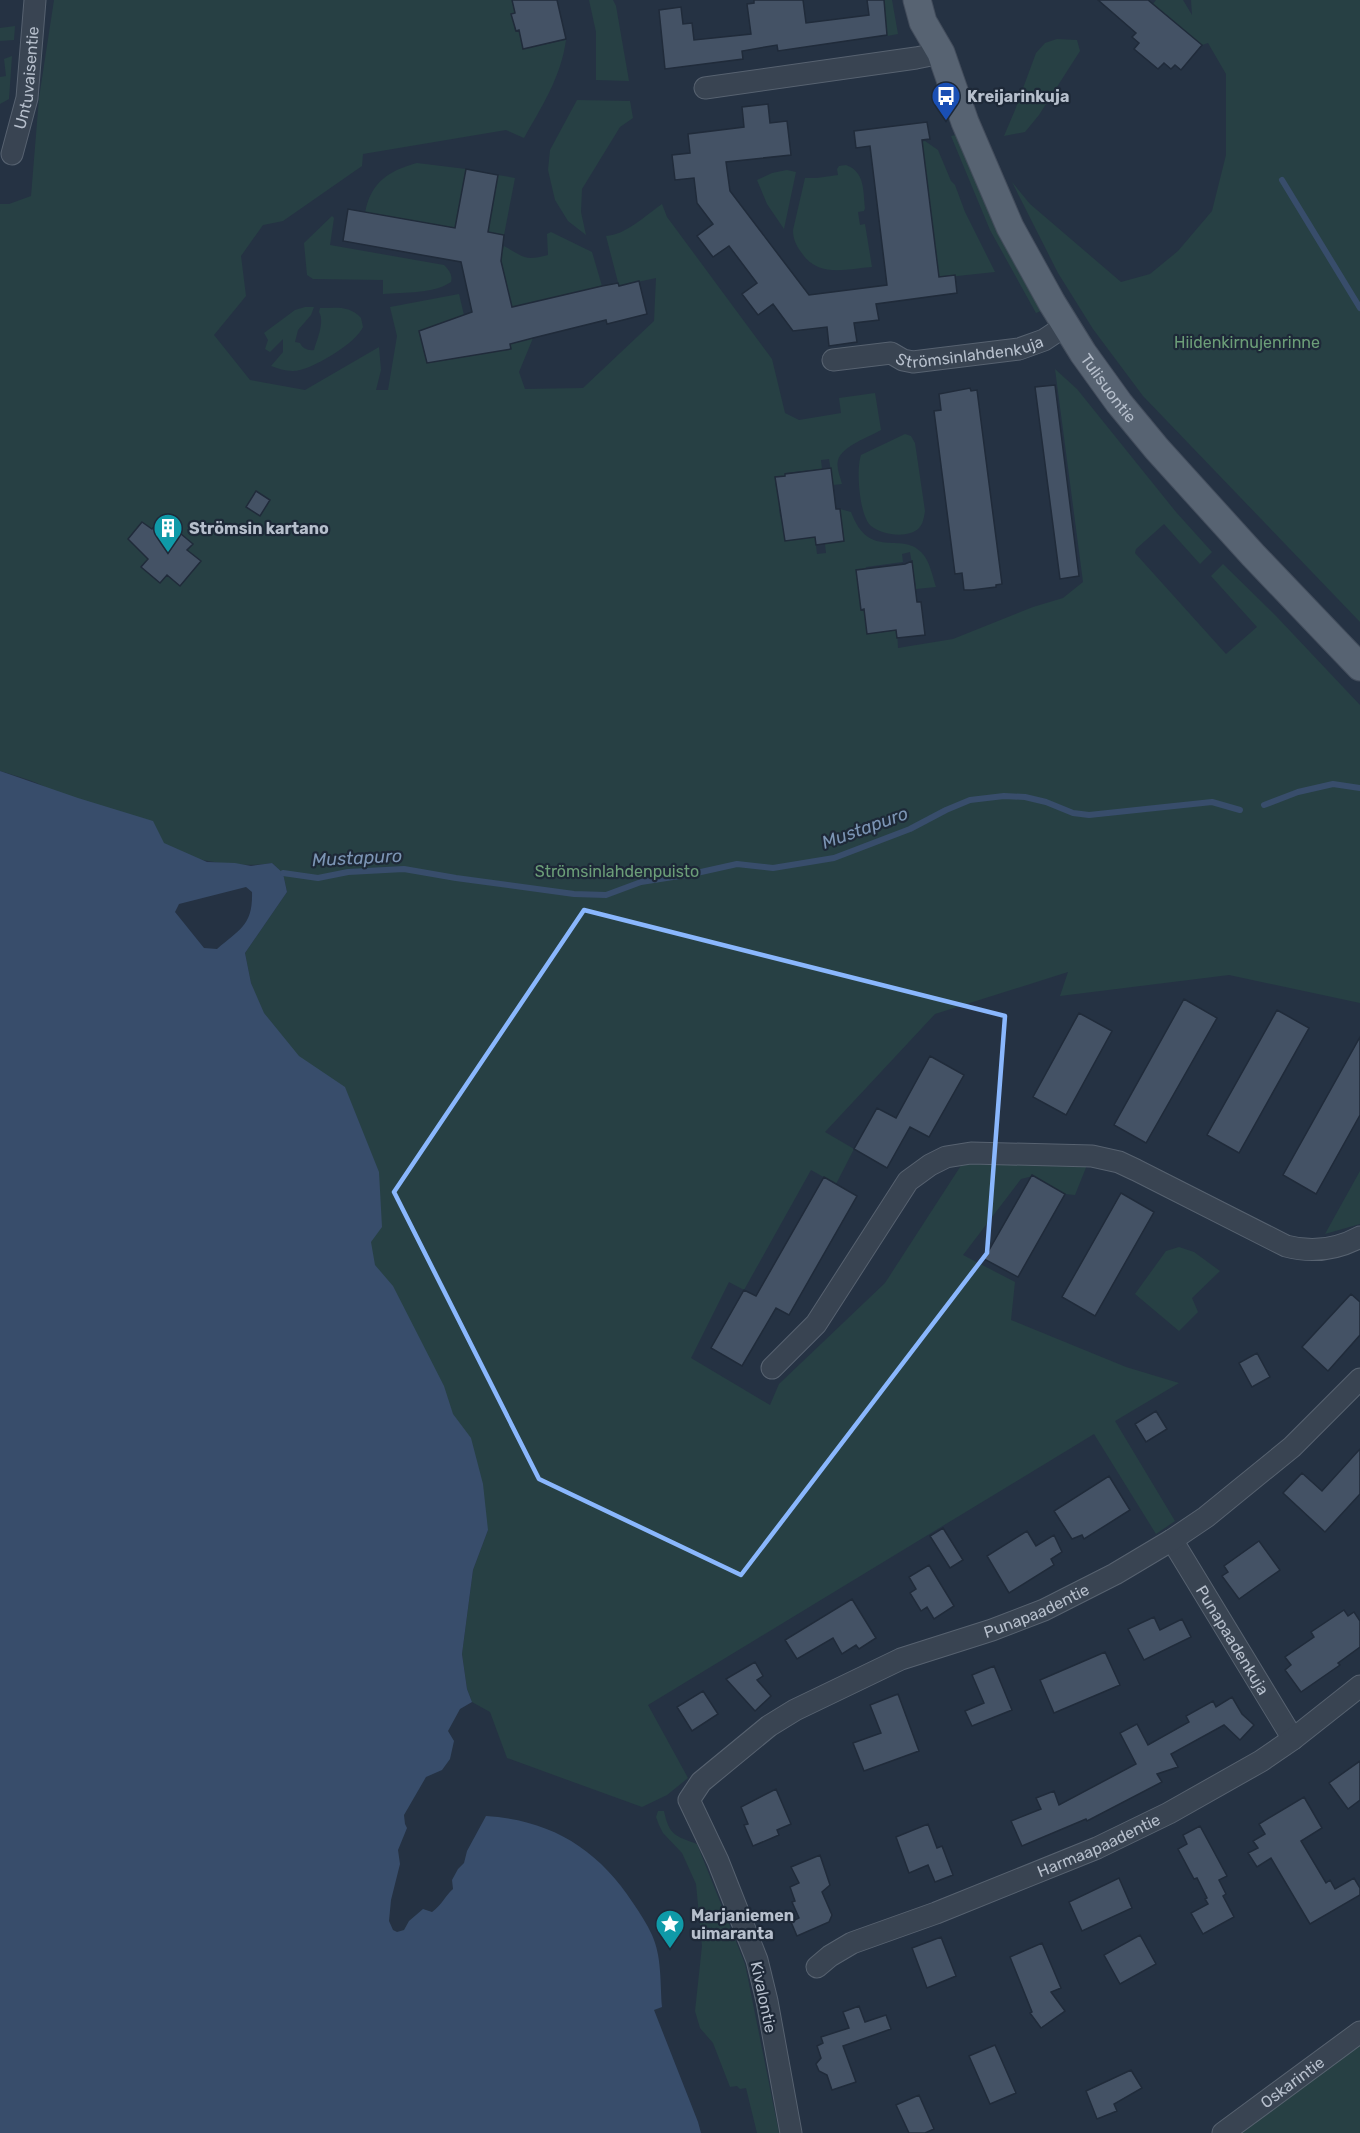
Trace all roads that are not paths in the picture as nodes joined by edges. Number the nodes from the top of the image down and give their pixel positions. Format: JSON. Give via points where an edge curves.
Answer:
{"nodes":[{"id":1,"x":35,"y":0,"type":"edge"},
{"id":2,"x":917,"y":0,"type":"edge"},
{"id":3,"x":932,"y":0,"type":"edge"},
{"id":4,"x":941,"y":53,"type":"junction"},
{"id":5,"x":705,"y":88,"type":"dead end"},
{"id":6,"x":12,"y":154,"type":"dead end"},
{"id":7,"x":1065,"y":326,"type":"junction"},
{"id":8,"x":833,"y":360,"type":"dead end"},
{"id":9,"x":1360,"y":667,"type":"edge"},
{"id":10,"x":1360,"y":1237,"type":"edge"},
{"id":11,"x":772,"y":1368,"type":"dead end"},
{"id":12,"x":1360,"y":1378,"type":"edge"},
{"id":13,"x":1172,"y":1540,"type":"junction"},
{"id":14,"x":1360,"y":1686,"type":"edge"},
{"id":15,"x":1293,"y":1739,"type":"junction"},
{"id":16,"x":689,"y":1800,"type":"joint"},
{"id":17,"x":817,"y":1967,"type":"dead end"},
{"id":18,"x":1360,"y":2032,"type":"edge"},
{"id":19,"x":791,"y":2133,"type":"edge"},
{"id":20,"x":1223,"y":2133,"type":"edge"}],
"edges":[{"from":1,"to":6,"type":"street","name":"Untuvaisentie","via":[[27,98]]},
{"from":2,"to":4,"type":"main road","name":"Tulisuontie","via":[[923,22]]},
{"from":3,"to":4,"type":"main road","name":"Tulisuontie"},
{"from":4,"to":5,"type":"street"},
{"from":4,"to":7,"type":"main road","name":"Tulisuontie","via":[[965,122],[1010,227]]},
{"from":7,"to":8,"type":"street","name":"Strömsinlahdenkuja","via":[[1044,340],[1019,349],[913,362],[891,354]]},
{"from":7,"to":9,"type":"main road","name":"Tulisuontie","via":[[1157,449]]},
{"from":10,"to":11,"type":"street","via":[[1335,1248],[1308,1250],[1286,1246],[1119,1162],[1092,1156],[946,1157],[908,1181],[816,1324]]},
{"from":12,"to":13,"type":"street","name":"Punapaadentie","via":[[1292,1447]]},
{"from":13,"to":15,"type":"street","name":"Punapaadenkuja"},
{"from":13,"to":16,"type":"street","name":"Punapaadentie","via":[[1044,1610],[901,1659],[795,1710],[769,1726],[701,1782]]},
{"from":14,"to":15,"type":"street","name":"Harmaapaadentie"},
{"from":15,"to":17,"type":"street","name":"Harmaapaadentie","via":[[1229,1780],[1097,1848],[852,1943]]},
{"from":16,"to":19,"type":"street","name":"Kivalontie","via":[[757,1960]]},
{"from":18,"to":20,"type":"street","name":"Oskarintie"}]}
